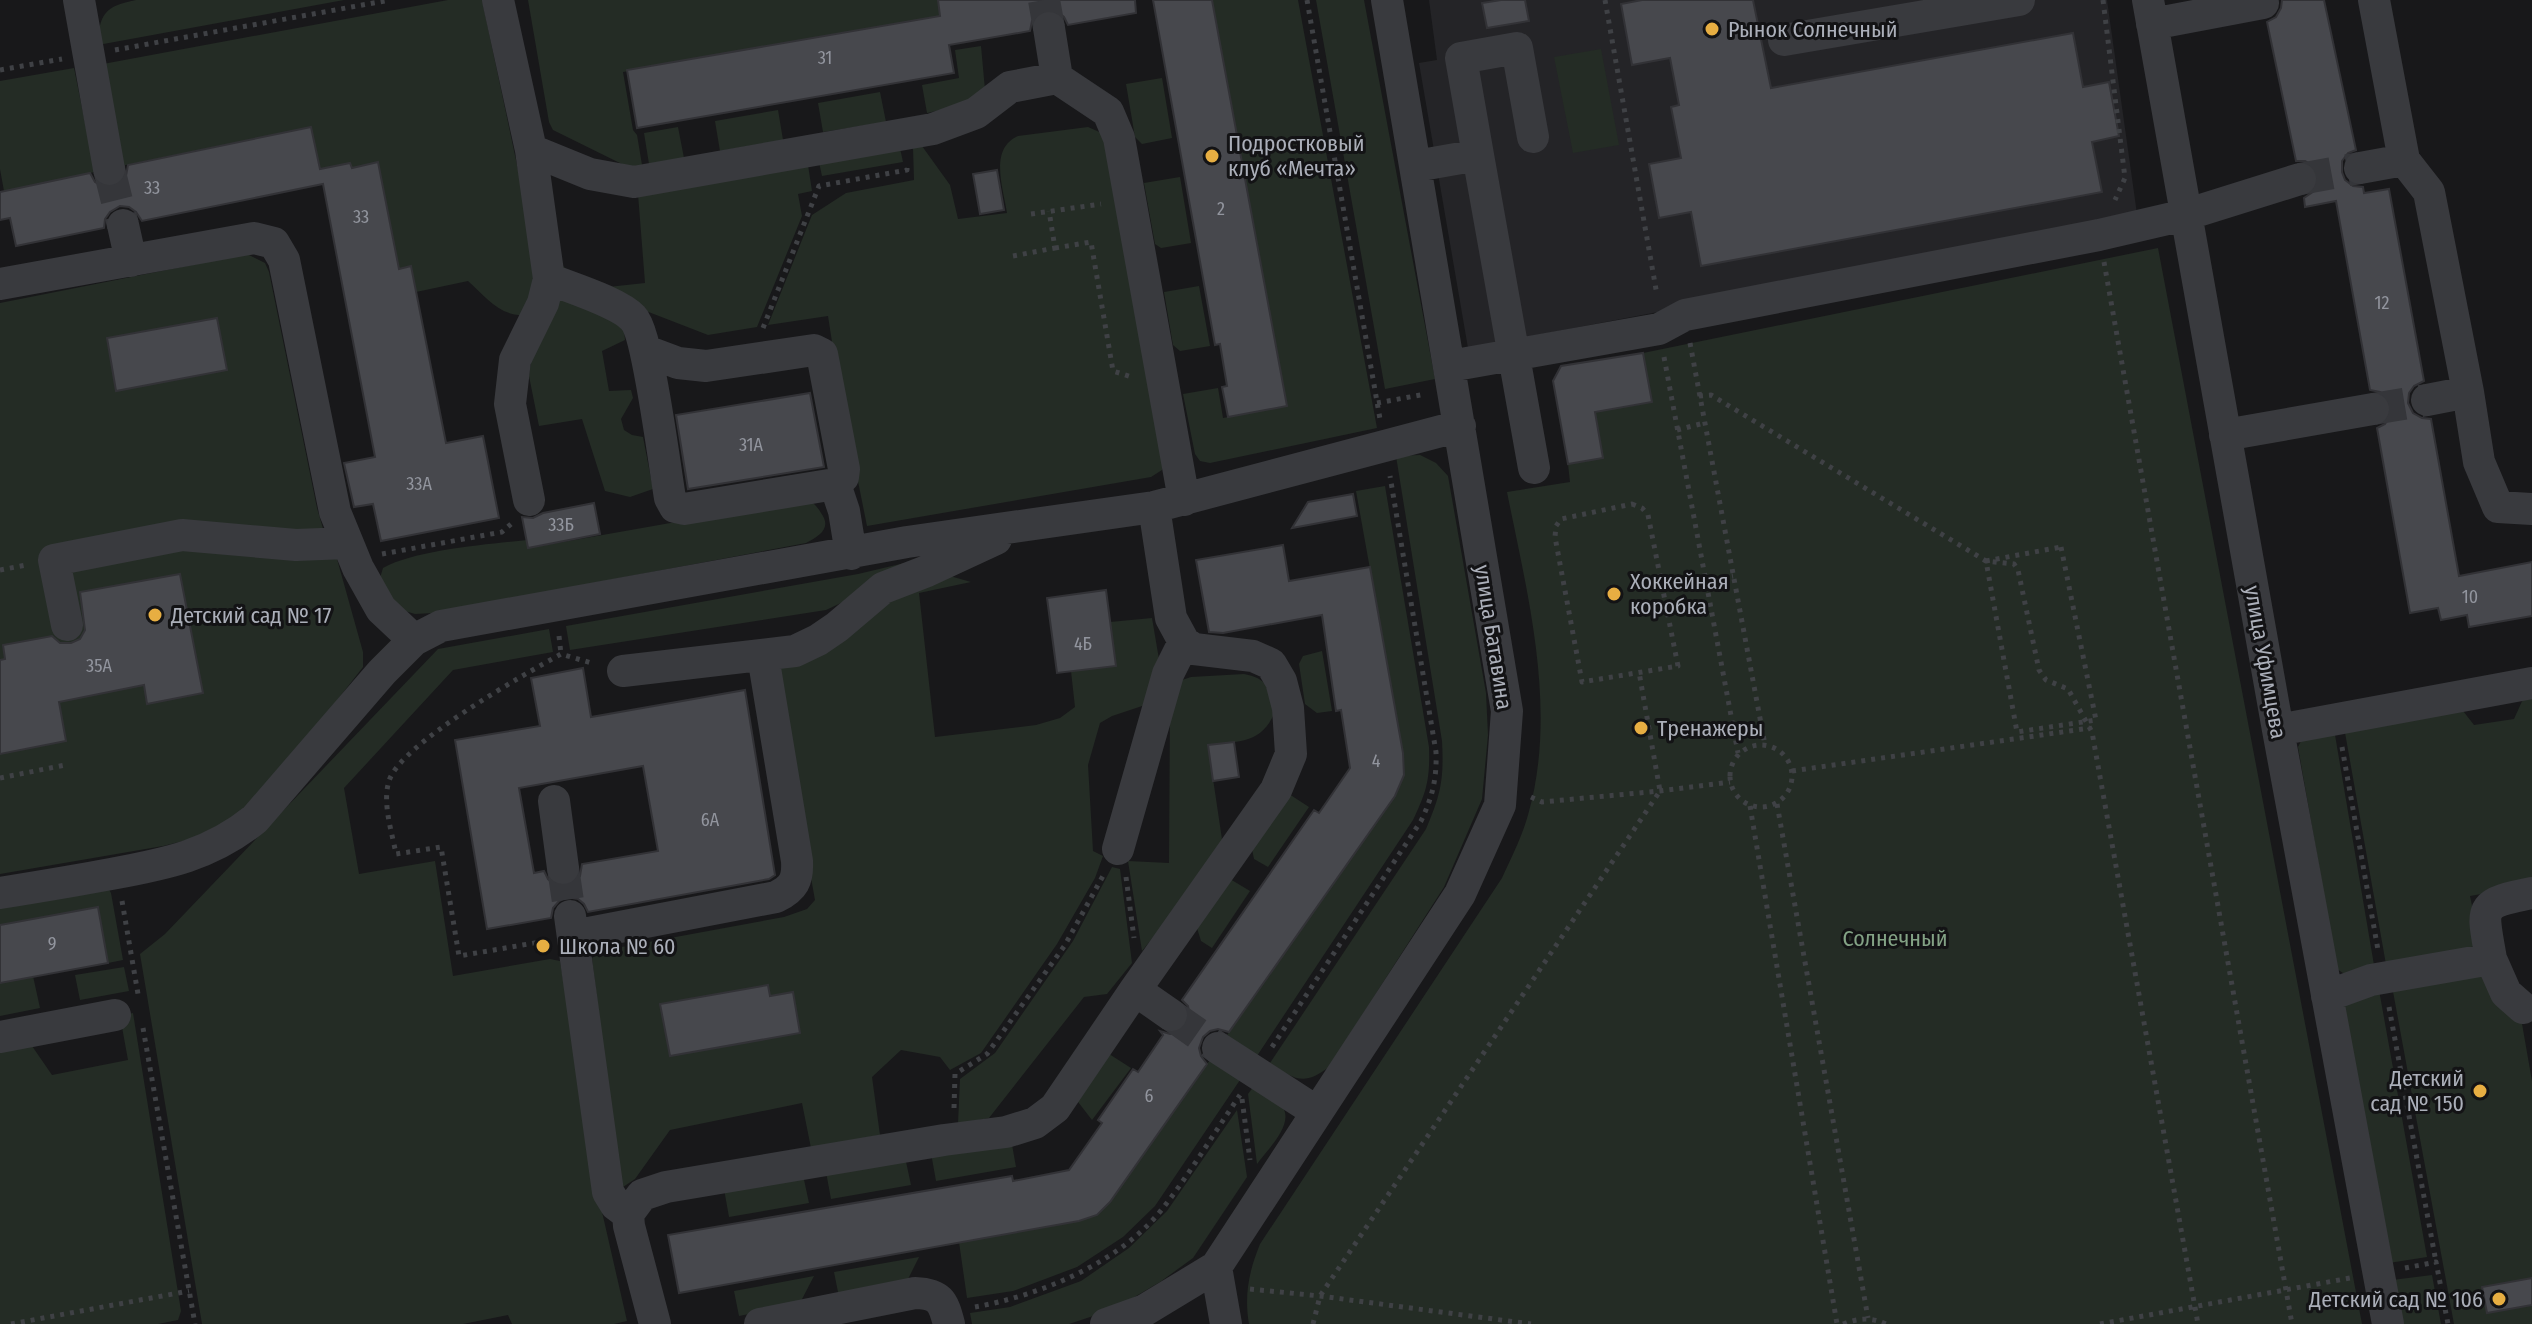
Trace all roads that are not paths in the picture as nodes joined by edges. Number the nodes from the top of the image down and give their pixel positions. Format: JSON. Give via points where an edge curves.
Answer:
{"nodes":[{"id":1,"x":79,"y":0,"type":"edge"},
{"id":2,"x":498,"y":0,"type":"edge"},
{"id":3,"x":1387,"y":0,"type":"edge"},
{"id":4,"x":2019,"y":0,"type":"edge"},
{"id":5,"x":2374,"y":0,"type":"edge"},
{"id":6,"x":2263,"y":3,"type":"dead end"},
{"id":7,"x":2150,"y":12,"type":"edge"},
{"id":8,"x":1049,"y":28,"type":"tunnel mouth"},
{"id":9,"x":1784,"y":40,"type":"dead end"},
{"id":10,"x":1057,"y":78,"type":"junction"},
{"id":11,"x":1533,"y":137,"type":"dead end"},
{"id":12,"x":531,"y":150,"type":"junction"},
{"id":13,"x":1478,"y":155,"type":"junction"},
{"id":14,"x":2404,"y":160,"type":"junction"},
{"id":15,"x":1416,"y":166,"type":"junction"},
{"id":16,"x":2360,"y":168,"type":"tunnel mouth"},
{"id":17,"x":109,"y":169,"type":"tunnel mouth"},
{"id":18,"x":2300,"y":179,"type":"tunnel mouth"},
{"id":19,"x":2185,"y":215,"type":"junction"},
{"id":20,"x":123,"y":225,"type":"tunnel mouth"},
{"id":21,"x":131,"y":261,"type":"junction"},
{"id":22,"x":549,"y":279,"type":"junction"},
{"id":23,"x":0,"y":284,"type":"edge"},
{"id":24,"x":646,"y":351,"type":"junction"},
{"id":25,"x":1514,"y":355,"type":"junction"},
{"id":26,"x":1442,"y":379,"type":"junction"},
{"id":27,"x":2468,"y":392,"type":"junction"},
{"id":28,"x":2427,"y":400,"type":"tunnel mouth"},
{"id":29,"x":2373,"y":409,"type":"tunnel mouth"},
{"id":30,"x":1460,"y":426,"type":"junction"},
{"id":31,"x":2225,"y":435,"type":"junction"},
{"id":32,"x":1534,"y":468,"type":"dead end"},
{"id":33,"x":835,"y":484,"type":"junction"},
{"id":34,"x":529,"y":500,"type":"road end"},
{"id":35,"x":1169,"y":503,"type":"junction"},
{"id":36,"x":2532,"y":509,"type":"edge"},
{"id":37,"x":1020,"y":526,"type":"junction"},
{"id":38,"x":350,"y":551,"type":"junction"},
{"id":39,"x":851,"y":554,"type":"junction"},
{"id":40,"x":67,"y":625,"type":"dead end"},
{"id":41,"x":414,"y":640,"type":"junction"},
{"id":42,"x":1184,"y":642,"type":"junction"},
{"id":43,"x":763,"y":656,"type":"junction"},
{"id":44,"x":623,"y":671,"type":"dead end"},
{"id":45,"x":2532,"y":683,"type":"edge"},
{"id":46,"x":2278,"y":730,"type":"junction"},
{"id":47,"x":554,"y":801,"type":"dead end"},
{"id":48,"x":1118,"y":849,"type":"road end"},
{"id":49,"x":563,"y":868,"type":"tunnel mouth"},
{"id":50,"x":0,"y":893,"type":"edge"},
{"id":51,"x":2532,"y":893,"type":"edge"},
{"id":52,"x":2491,"y":959,"type":"junction"},
{"id":53,"x":1137,"y":986,"type":"junction"},
{"id":54,"x":2327,"y":996,"type":"junction"},
{"id":55,"x":2523,"y":1008,"type":"dead end"},
{"id":56,"x":133,"y":1015,"type":"road end"},
{"id":57,"x":1171,"y":1015,"type":"tunnel mouth"},
{"id":58,"x":0,"y":1037,"type":"edge"},
{"id":59,"x":1218,"y":1048,"type":"tunnel mouth"},
{"id":60,"x":1317,"y":1112,"type":"junction"},
{"id":61,"x":628,"y":1214,"type":"junction"},
{"id":62,"x":1216,"y":1267,"type":"junction"},
{"id":63,"x":655,"y":1324,"type":"edge"},
{"id":64,"x":760,"y":1324,"type":"edge"},
{"id":65,"x":949,"y":1324,"type":"edge"},
{"id":66,"x":1106,"y":1324,"type":"edge"},
{"id":67,"x":1226,"y":1324,"type":"edge"},
{"id":68,"x":2388,"y":1324,"type":"edge"}],
"edges":[{"from":1,"to":17,"type":"street"},
{"from":2,"to":12,"type":"street"},
{"from":3,"to":15,"type":"street","name":"улица Батавина"},
{"from":4,"to":9,"type":"street"},
{"from":5,"to":14,"type":"street"},
{"from":6,"to":7,"type":"street"},
{"from":7,"to":19,"type":"street","name":"улица Уфимцева"},
{"from":8,"to":10,"type":"street"},
{"from":10,"to":12,"type":"street","via":[[1010,87],[976,113],[933,129],[634,182],[590,174]]},
{"from":10,"to":35,"type":"street","via":[[1108,112],[1119,138]]},
{"from":11,"to":13,"type":"street","via":[[1517,48],[1461,58]]},
{"from":12,"to":22,"type":"street"},
{"from":13,"to":15,"type":"street"},
{"from":13,"to":25,"type":"street"},
{"from":14,"to":16,"type":"street"},
{"from":14,"to":27,"type":"street","via":[[2429,192]]},
{"from":15,"to":26,"type":"street","name":"улица Батавина"},
{"from":18,"to":19,"type":"street"},
{"from":19,"to":25,"type":"street"},
{"from":19,"to":31,"type":"street","name":"улица Уфимцева"},
{"from":20,"to":21,"type":"street"},
{"from":21,"to":23,"type":"street"},
{"from":21,"to":38,"type":"street","via":[[254,238],[274,243],[284,260],[335,512]]},
{"from":22,"to":24,"type":"street","via":[[625,310],[637,321]]},
{"from":22,"to":34,"type":"street","via":[[515,360],[510,404]]},
{"from":24,"to":33,"type":"street","via":[[706,366],[814,350],[822,354],[844,469]]},
{"from":24,"to":33,"type":"street","via":[[675,507]]},
{"from":25,"to":26,"type":"street"},
{"from":25,"to":32,"type":"street"},
{"from":26,"to":30,"type":"street","name":"улица Батавина"},
{"from":27,"to":28,"type":"street"},
{"from":27,"to":36,"type":"street","via":[[2479,462],[2498,507]]},
{"from":29,"to":31,"type":"street"},
{"from":30,"to":35,"type":"street"},
{"from":30,"to":60,"type":"street","name":"улица Батавина","via":[[1507,711],[1500,805],[1460,894]]},
{"from":31,"to":46,"type":"street","name":"улица Уфимцева"},
{"from":33,"to":39,"type":"street"},
{"from":35,"to":37,"type":"street"},
{"from":35,"to":42,"type":"street","via":[[1171,618]]},
{"from":37,"to":39,"type":"street"},
{"from":37,"to":43,"type":"street","via":[[883,588],[818,640],[795,651]]},
{"from":38,"to":40,"type":"street","via":[[182,535],[54,560]]},
{"from":38,"to":41,"type":"street","via":[[381,609]]},
{"from":39,"to":41,"type":"street","via":[[441,626]]},
{"from":41,"to":50,"type":"street","via":[[234,836],[191,856]]},
{"from":42,"to":48,"type":"street","via":[[1168,674]]},
{"from":42,"to":53,"type":"street","via":[[1194,649],[1253,656],[1271,664],[1288,708],[1291,754],[1276,790]]},
{"from":43,"to":44,"type":"street"},
{"from":43,"to":61,"type":"street","via":[[797,861],[798,879],[790,891],[572,925],[608,1192]]},
{"from":45,"to":46,"type":"street"},
{"from":46,"to":54,"type":"street","name":"улица Уфимцева"},
{"from":47,"to":49,"type":"street"},
{"from":51,"to":52,"type":"street","via":[[2489,905],[2485,924]]},
{"from":52,"to":54,"type":"street","via":[[2371,980]]},
{"from":52,"to":55,"type":"street","via":[[2506,993]]},
{"from":53,"to":57,"type":"street"},
{"from":53,"to":61,"type":"street","via":[[1055,1108],[1035,1123],[666,1187],[642,1195]]},
{"from":54,"to":68,"type":"street","name":"улица Уфимцева"},
{"from":56,"to":58,"type":"street"},
{"from":59,"to":60,"type":"street"},
{"from":60,"to":62,"type":"street","name":"улица Батавина"},
{"from":61,"to":63,"type":"street"},
{"from":62,"to":66,"type":"street","name":"улица Батавина","via":[[1145,1310]]},
{"from":62,"to":67,"type":"street"},
{"from":64,"to":65,"type":"street","via":[[915,1293],[942,1301]]}]}
